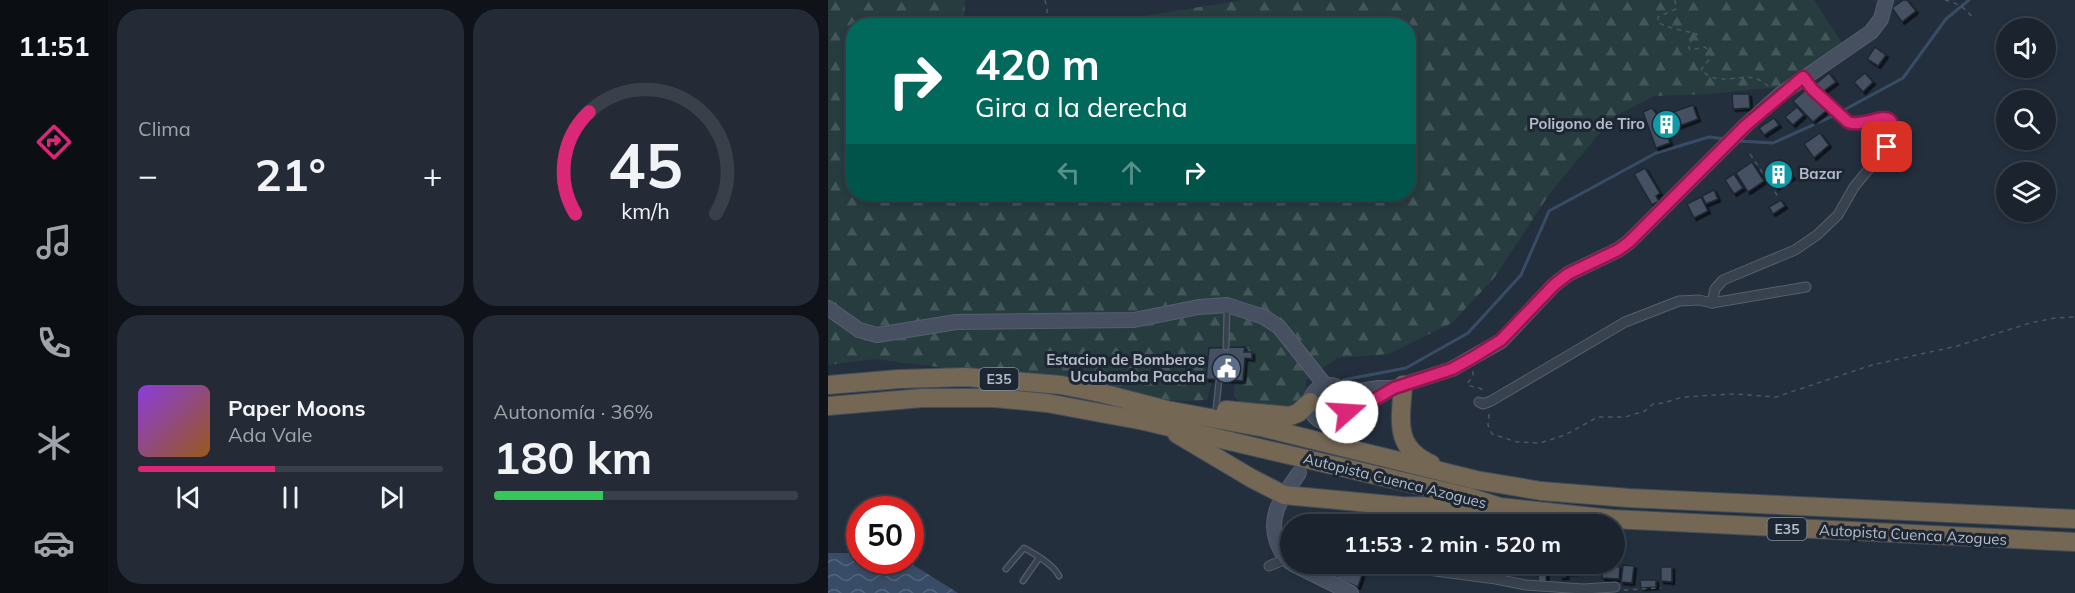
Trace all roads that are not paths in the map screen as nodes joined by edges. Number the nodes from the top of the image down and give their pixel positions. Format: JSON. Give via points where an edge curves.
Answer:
{"nodes":[{"id":1,"x":1886,"y":0,"type":"edge"},
{"id":2,"x":1803,"y":77,"type":"junction"},
{"id":3,"x":1806,"y":287,"type":"dead end"},
{"id":4,"x":1712,"y":303,"type":"junction"},
{"id":5,"x":1227,"y":305,"type":"junction"},
{"id":6,"x":828,"y":308,"type":"edge"},
{"id":7,"x":1226,"y":347,"type":"dead end"},
{"id":8,"x":1219,"y":380,"type":"dead end"},
{"id":9,"x":1325,"y":385,"type":"junction"},
{"id":10,"x":828,"y":386,"type":"edge"},
{"id":11,"x":1398,"y":387,"type":"junction"},
{"id":12,"x":1345,"y":393,"type":"junction"},
{"id":13,"x":1310,"y":402,"type":"junction"},
{"id":14,"x":1479,"y":402,"type":"dead end"},
{"id":15,"x":1148,"y":404,"type":"junction"},
{"id":16,"x":828,"y":406,"type":"edge"},
{"id":17,"x":1215,"y":409,"type":"junction"},
{"id":18,"x":1343,"y":418,"type":"junction"},
{"id":19,"x":1165,"y":428,"type":"junction"},
{"id":20,"x":1299,"y":473,"type":"dead end"},
{"id":21,"x":1461,"y":476,"type":"junction"},
{"id":22,"x":1284,"y":495,"type":"junction"},
{"id":23,"x":1500,"y":507,"type":"junction"},
{"id":24,"x":2075,"y":519,"type":"edge"},
{"id":25,"x":2075,"y":542,"type":"edge"},
{"id":26,"x":1280,"y":548,"type":"edge"},
{"id":27,"x":1039,"y":558,"type":"junction"},
{"id":28,"x":1280,"y":563,"type":"edge"},
{"id":29,"x":1269,"y":566,"type":"dead end"},
{"id":30,"x":1006,"y":569,"type":"dead end"},
{"id":31,"x":1315,"y":574,"type":"edge"},
{"id":32,"x":1458,"y":574,"type":"edge"},
{"id":33,"x":1059,"y":576,"type":"dead end"},
{"id":34,"x":1023,"y":581,"type":"dead end"},
{"id":35,"x":1615,"y":587,"type":"road end"},
{"id":36,"x":1351,"y":593,"type":"edge"}],
"edges":[{"from":1,"to":2,"type":"main road","via":[[1881,19],[1871,32]]},
{"from":2,"to":4,"type":"street","via":[[1853,124],[1883,117],[1891,124],[1887,147],[1854,187],[1838,215],[1817,235],[1795,250],[1723,280],[1715,289]]},
{"from":2,"to":11,"type":"main road","via":[[1732,140],[1629,242],[1568,274],[1501,340],[1452,369]]},
{"from":3,"to":4,"type":"street"},
{"from":4,"to":14,"type":"street","via":[[1678,301],[1625,322],[1491,401]]},
{"from":5,"to":6,"type":"main road","via":[[1134,320],[956,322],[877,335],[859,330]]},
{"from":5,"to":7,"type":"lane"},
{"from":5,"to":9,"type":"main road","via":[[1264,317],[1279,327]]},
{"from":8,"to":17,"type":"lane"},
{"from":9,"to":12,"type":"main road","via":[[1336,386]]},
{"from":9,"to":13,"type":"main road","via":[[1315,391]]},
{"from":10,"to":15,"type":"highway","name":"Autopista Cuenca Azogues","number":"E35","via":[[899,379],[985,378],[1061,385]]},
{"from":11,"to":12,"type":"main road"},
{"from":11,"to":18,"type":"main road"},
{"from":11,"to":21,"type":"highway","via":[[1404,441],[1420,459]]},
{"from":12,"to":18,"type":"main road","via":[[1348,406]]},
{"from":13,"to":17,"type":"highway","via":[[1290,416]]},
{"from":13,"to":18,"type":"main road","via":[[1312,414],[1325,430]]},
{"from":15,"to":17,"type":"highway"},
{"from":15,"to":21,"type":"highway","name":"Autopista Cuenca Azogues","number":"E35"},
{"from":16,"to":19,"type":"highway","name":"Autopista Cuenca Azogues","number":"E35","via":[[922,398],[994,398],[1086,409]]},
{"from":19,"to":22,"type":"highway"},
{"from":19,"to":23,"type":"highway","name":"Autopista Cuenca Azogues","number":"E35"},
{"from":20,"to":22,"type":"main road"},
{"from":21,"to":24,"type":"highway","name":"Autopista Cuenca Azogues","number":"E35","via":[[1602,496]]},
{"from":22,"to":23,"type":"highway","via":[[1401,506]]},
{"from":22,"to":26,"type":"main road","via":[[1276,507],[1274,534]]},
{"from":23,"to":25,"type":"highway","name":"Autopista Cuenca Azogues","number":"E35","via":[[1650,522]]},
{"from":27,"to":30,"type":"lane","via":[[1023,548]]},
{"from":27,"to":33,"type":"lane"},
{"from":27,"to":34,"type":"lane"},
{"from":28,"to":29,"type":"street"},
{"from":31,"to":36,"type":"main road"},
{"from":32,"to":35,"type":"street","via":[[1526,585]]}]}
